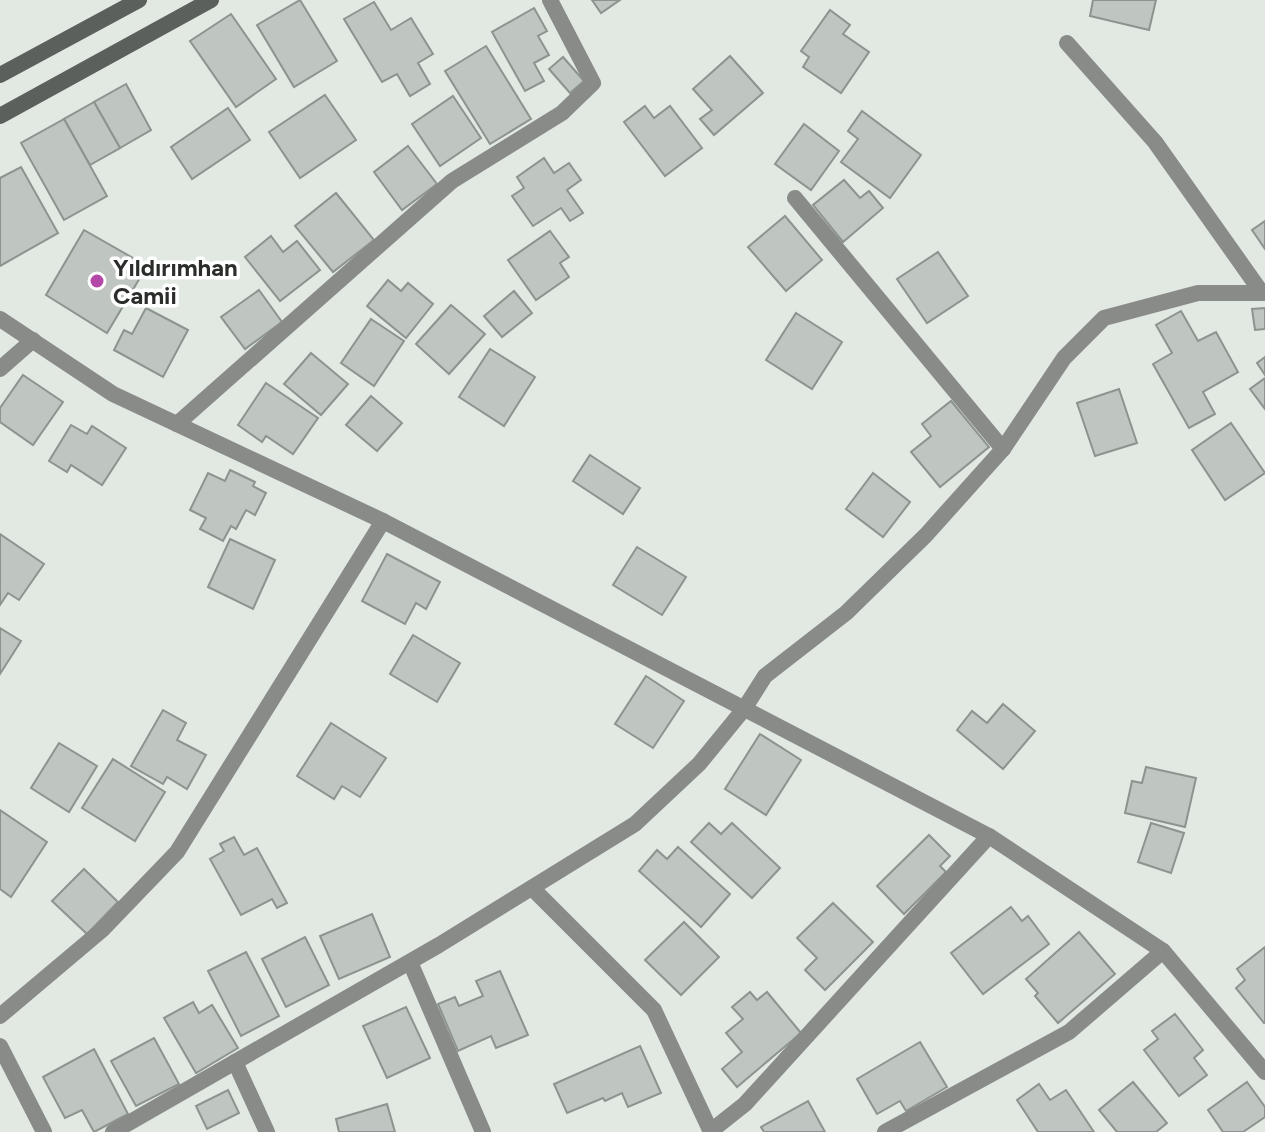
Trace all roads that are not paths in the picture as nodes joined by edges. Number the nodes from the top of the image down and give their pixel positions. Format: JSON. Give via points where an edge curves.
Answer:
{"nodes":[{"id":1,"x":139,"y":0,"type":"edge"},
{"id":2,"x":211,"y":0,"type":"edge"},
{"id":3,"x":550,"y":0,"type":"edge"},
{"id":4,"x":1067,"y":43,"type":"dead end"},
{"id":5,"x":0,"y":75,"type":"edge"},
{"id":6,"x":0,"y":116,"type":"edge"},
{"id":7,"x":795,"y":198,"type":"dead end"},
{"id":8,"x":1264,"y":293,"type":"edge"},
{"id":9,"x":0,"y":319,"type":"edge"},
{"id":10,"x":33,"y":340,"type":"junction"},
{"id":11,"x":0,"y":369,"type":"edge"},
{"id":12,"x":177,"y":424,"type":"junction"},
{"id":13,"x":1003,"y":449,"type":"junction"},
{"id":14,"x":383,"y":521,"type":"junction"},
{"id":15,"x":744,"y":709,"type":"junction"},
{"id":16,"x":989,"y":836,"type":"junction"},
{"id":17,"x":532,"y":888,"type":"junction"},
{"id":18,"x":1163,"y":951,"type":"junction"},
{"id":19,"x":410,"y":962,"type":"junction"},
{"id":20,"x":0,"y":1016,"type":"edge"},
{"id":21,"x":0,"y":1046,"type":"edge"},
{"id":22,"x":235,"y":1062,"type":"junction"},
{"id":23,"x":1265,"y":1072,"type":"edge"},
{"id":24,"x":711,"y":1131,"type":"edge"},
{"id":25,"x":44,"y":1132,"type":"edge"},
{"id":26,"x":113,"y":1132,"type":"edge"},
{"id":27,"x":267,"y":1132,"type":"edge"},
{"id":28,"x":483,"y":1132,"type":"edge"},
{"id":29,"x":885,"y":1132,"type":"edge"}],
"edges":[{"from":1,"to":5,"type":"main road"},
{"from":2,"to":6,"type":"main road"},
{"from":3,"to":12,"type":"street","via":[[593,83],[562,113],[452,181]]},
{"from":4,"to":8,"type":"street","via":[[1155,142]]},
{"from":7,"to":13,"type":"street"},
{"from":8,"to":13,"type":"street","via":[[1198,293],[1104,318],[1064,358]]},
{"from":9,"to":10,"type":"street"},
{"from":10,"to":11,"type":"street"},
{"from":10,"to":12,"type":"street","via":[[113,394]]},
{"from":12,"to":14,"type":"street"},
{"from":13,"to":15,"type":"street","via":[[846,613],[765,676]]},
{"from":14,"to":15,"type":"street"},
{"from":14,"to":20,"type":"street","via":[[177,852],[102,930]]},
{"from":15,"to":16,"type":"street"},
{"from":15,"to":17,"type":"street","via":[[699,764],[635,824]]},
{"from":16,"to":18,"type":"street"},
{"from":16,"to":24,"type":"street","via":[[745,1104]]},
{"from":17,"to":19,"type":"street"},
{"from":17,"to":24,"type":"street","via":[[654,1010]]},
{"from":18,"to":23,"type":"street"},
{"from":18,"to":29,"type":"street","via":[[1069,1032]]},
{"from":19,"to":22,"type":"street"},
{"from":19,"to":28,"type":"street"},
{"from":21,"to":25,"type":"street"},
{"from":22,"to":26,"type":"street"},
{"from":22,"to":27,"type":"street"}]}
